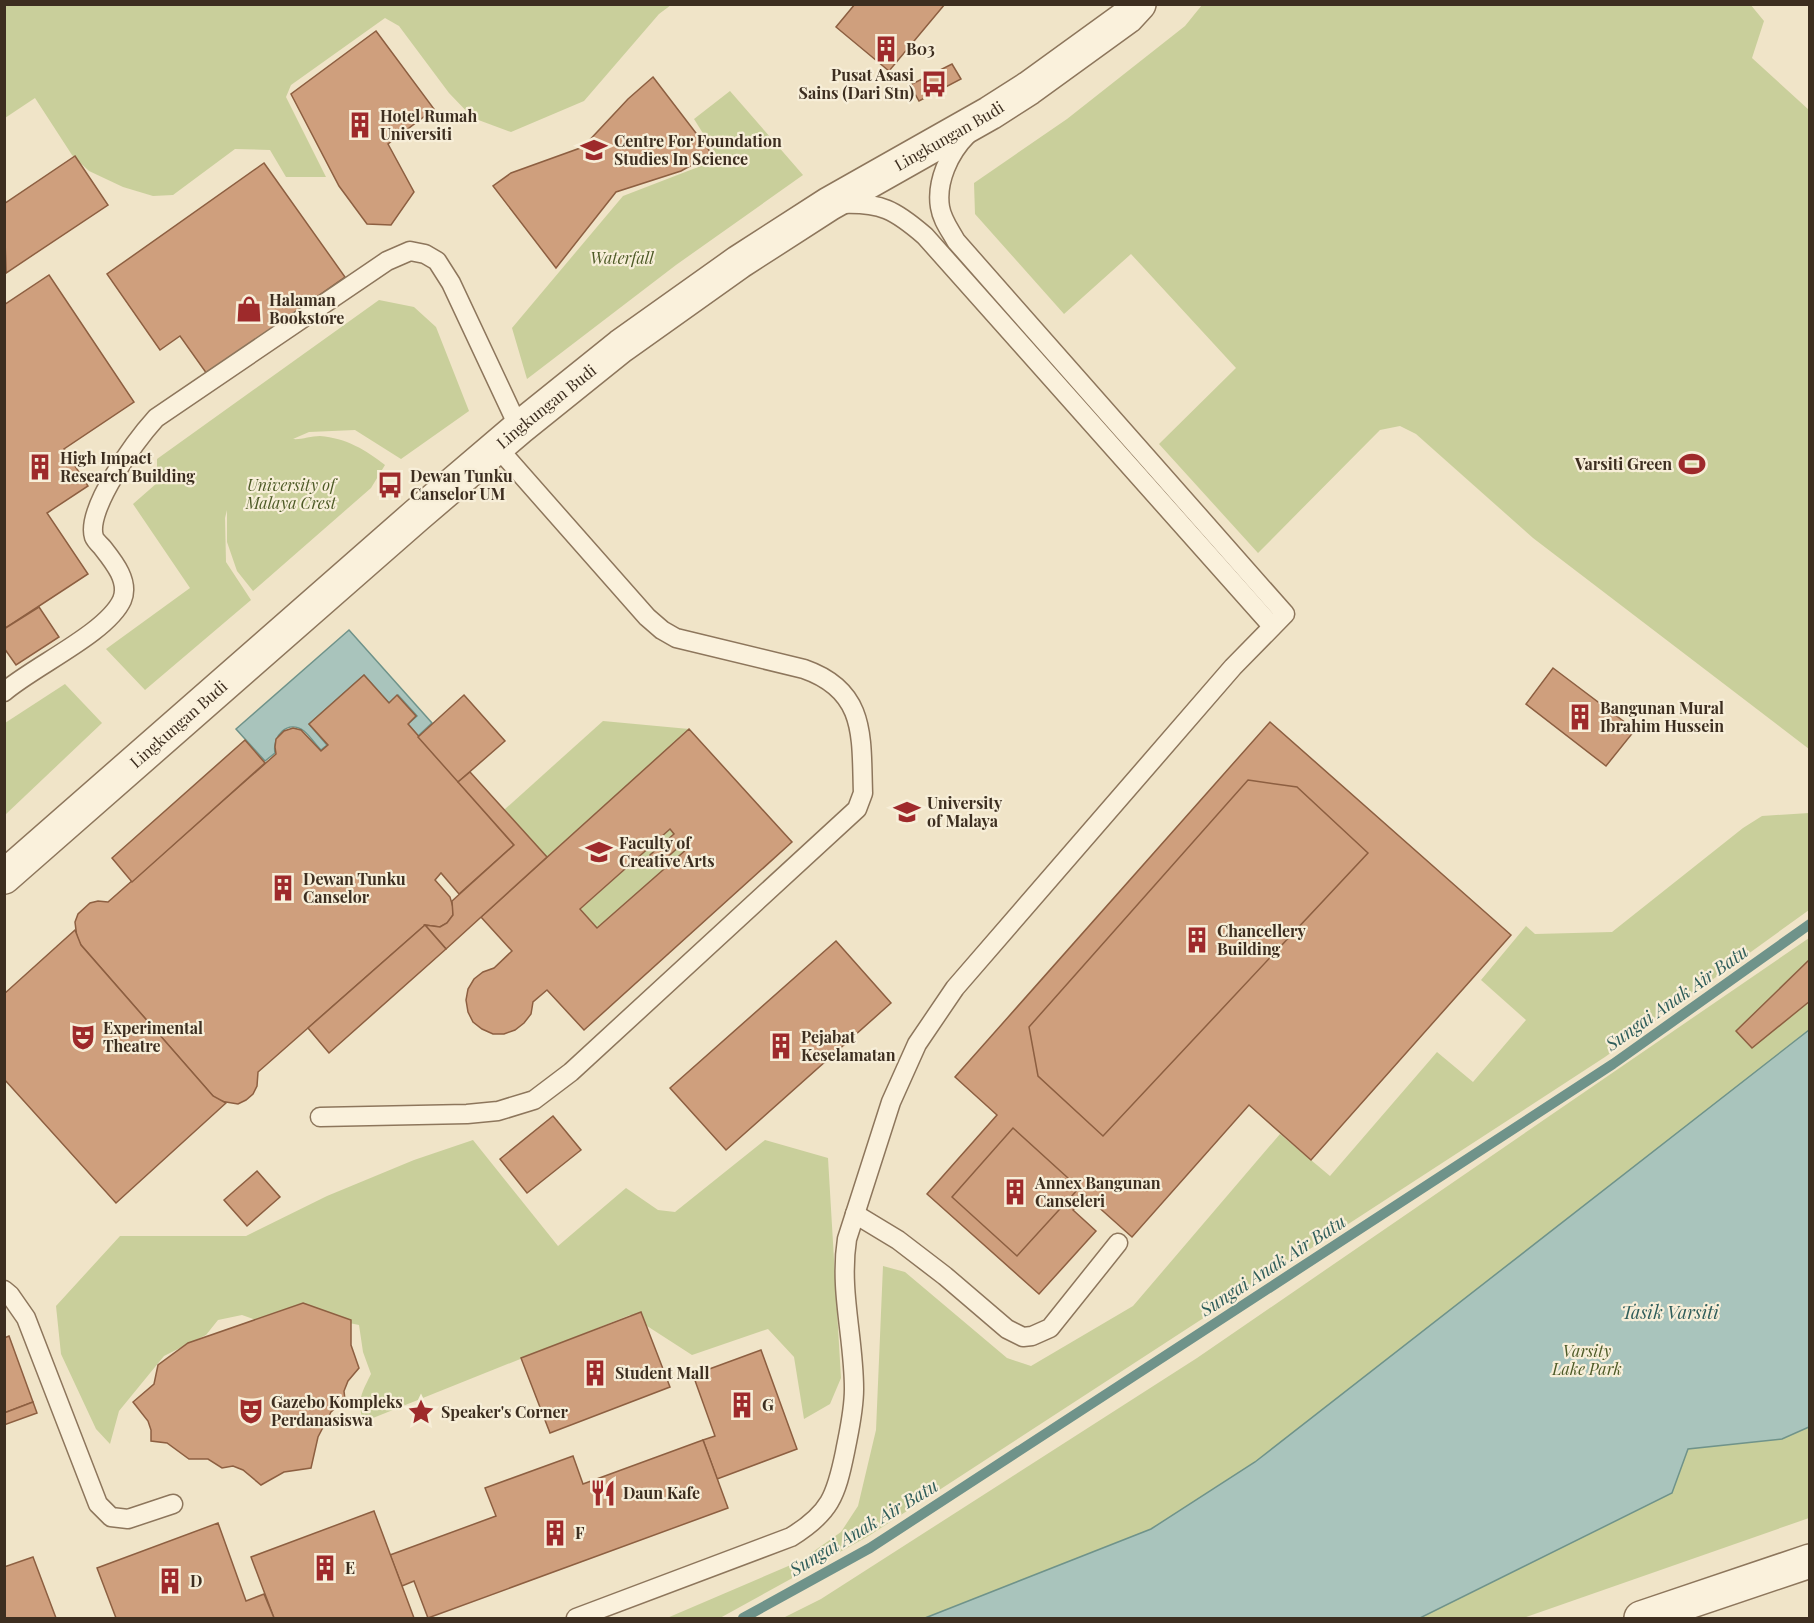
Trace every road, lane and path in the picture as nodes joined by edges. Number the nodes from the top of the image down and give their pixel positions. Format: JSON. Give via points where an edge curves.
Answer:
{"nodes":[{"id":1,"x":1139,"y":4,"type":"edge"},
{"id":2,"x":990,"y":113,"type":"junction"},
{"id":3,"x":829,"y":204,"type":"junction"},
{"id":4,"x":508,"y":438,"type":"junction"},
{"id":5,"x":1279,"y":620,"type":"junction"},
{"id":6,"x":4,"y":692,"type":"edge"},
{"id":7,"x":4,"y":877,"type":"edge"},
{"id":8,"x":320,"y":1117,"type":"dead end"},
{"id":9,"x":855,"y":1214,"type":"junction"},
{"id":10,"x":1118,"y":1244,"type":"dead end"},
{"id":11,"x":4,"y":1290,"type":"edge"},
{"id":12,"x":173,"y":1504,"type":"dead end"},
{"id":13,"x":1809,"y":1561,"type":"edge"},
{"id":14,"x":576,"y":1618,"type":"edge"},
{"id":15,"x":1641,"y":1618,"type":"edge"}],
"edges":[{"from":1,"to":2,"type":"street","name":"Lingkungan Budi","via":[[1127,17]]},
{"from":2,"to":3,"type":"street","name":"Lingkungan Budi"},
{"from":2,"to":5,"type":"lane","via":[[949,159],[940,206],[945,223],[956,241]]},
{"from":3,"to":4,"type":"street","name":"Lingkungan Budi","via":[[621,346]]},
{"from":3,"to":5,"type":"lane","via":[[882,207],[902,216],[925,236]]},
{"from":4,"to":6,"type":"lane","via":[[451,284],[437,261],[410,251],[387,261],[156,418],[143,432],[118,465],[94,516],[94,537],[119,570],[123,598],[111,617]]},
{"from":4,"to":7,"type":"street","name":"Lingkungan Budi"},
{"from":4,"to":8,"type":"lane","via":[[639,608],[662,630],[676,638],[804,669],[822,675],[836,686],[849,701],[858,721],[861,802],[571,1072],[534,1100],[498,1111],[467,1114]]},
{"from":5,"to":9,"type":"lane","via":[[1233,666],[955,988],[917,1044],[891,1102]]},
{"from":9,"to":10,"type":"lane","via":[[898,1240],[1006,1329],[1023,1336],[1050,1328]]},
{"from":9,"to":14,"type":"lane","via":[[847,1239],[843,1284],[853,1414],[839,1479],[823,1513],[791,1537]]},
{"from":11,"to":12,"type":"lane","via":[[26,1318],[98,1504],[111,1517],[128,1519]]},
{"from":13,"to":15,"type":"street"}]}
